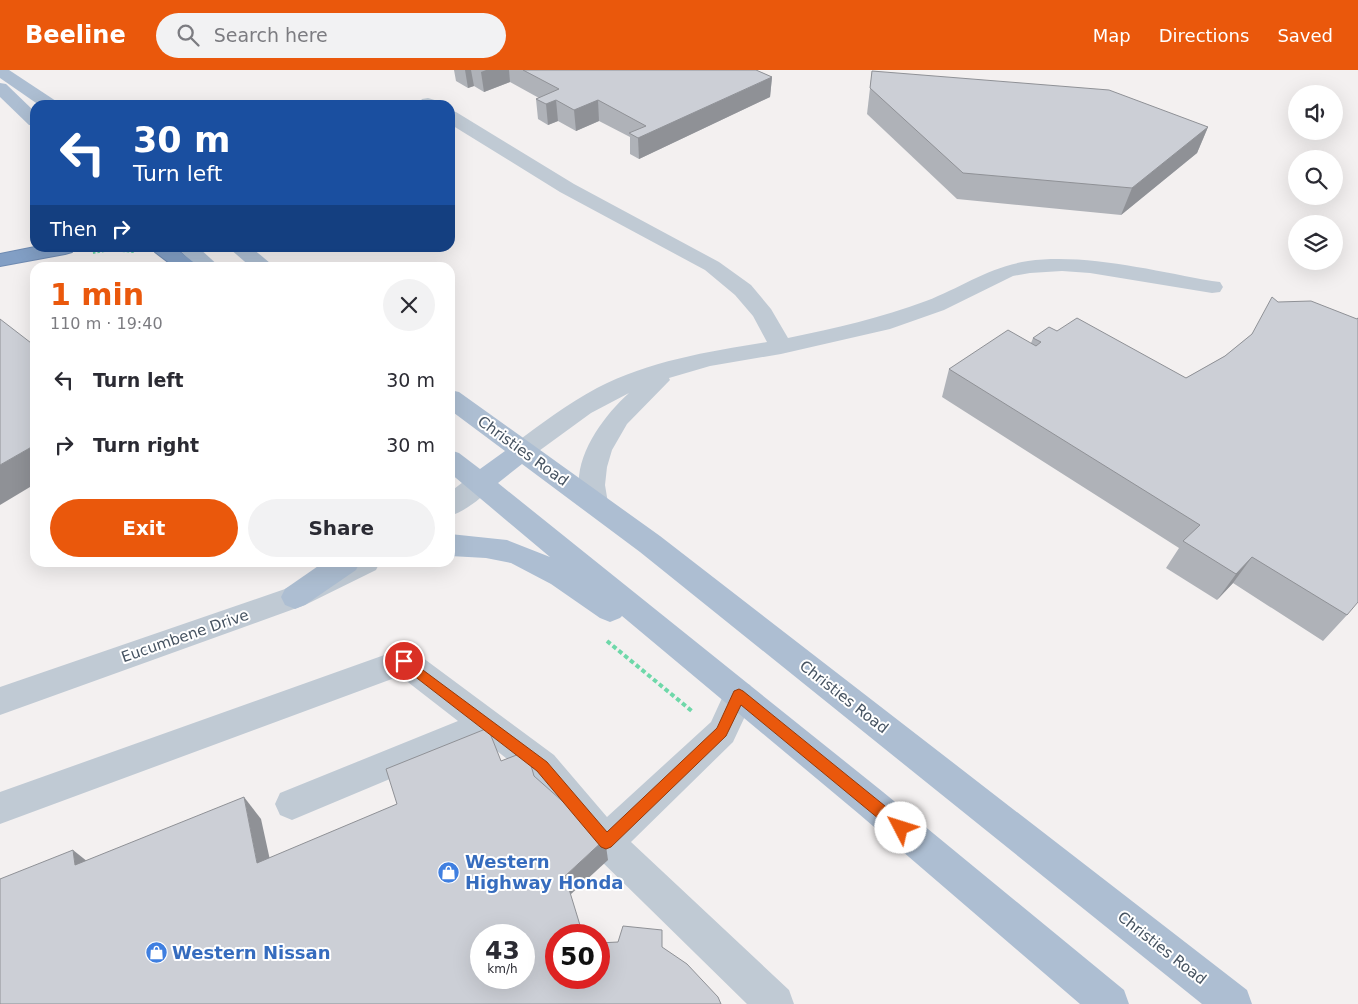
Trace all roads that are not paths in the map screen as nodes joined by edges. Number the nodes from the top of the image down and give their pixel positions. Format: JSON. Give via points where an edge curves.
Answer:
{"nodes":[{"id":1,"x":0,"y":71,"type":"edge"},
{"id":2,"x":0,"y":88,"type":"edge"},
{"id":3,"x":41,"y":100,"type":"edge"},
{"id":4,"x":30,"y":116,"type":"edge"},
{"id":5,"x":455,"y":119,"type":"edge"},
{"id":6,"x":30,"y":245,"type":"edge"},
{"id":7,"x":43,"y":252,"type":"edge"},
{"id":8,"x":168,"y":252,"type":"edge"},
{"id":9,"x":192,"y":252,"type":"edge"},
{"id":10,"x":244,"y":252,"type":"edge"},
{"id":11,"x":0,"y":254,"type":"edge"},
{"id":12,"x":0,"y":260,"type":"edge"},
{"id":13,"x":182,"y":262,"type":"edge"},
{"id":14,"x":204,"y":262,"type":"edge"},
{"id":15,"x":258,"y":262,"type":"edge"},
{"id":16,"x":1212,"y":287,"type":"dead end"},
{"id":17,"x":781,"y":347,"type":"junction"},
{"id":18,"x":668,"y":371,"type":"junction"},
{"id":19,"x":455,"y":402,"type":"edge"},
{"id":20,"x":523,"y":450,"type":"junction"},
{"id":21,"x":455,"y":463,"type":"edge"},
{"id":22,"x":480,"y":482,"type":"junction"},
{"id":23,"x":455,"y":502,"type":"edge"},
{"id":24,"x":595,"y":503,"type":"junction"},
{"id":25,"x":455,"y":546,"type":"edge"},
{"id":26,"x":339,"y":567,"type":"edge"},
{"id":27,"x":356,"y":567,"type":"edge"},
{"id":28,"x":295,"y":597,"type":"junction"},
{"id":29,"x":739,"y":695,"type":"junction"},
{"id":30,"x":0,"y":701,"type":"edge"},
{"id":31,"x":487,"y":724,"type":"junction"},
{"id":32,"x":292,"y":804,"type":"dead end"},
{"id":33,"x":0,"y":808,"type":"edge"},
{"id":34,"x":606,"y":842,"type":"junction"},
{"id":35,"x":775,"y":1004,"type":"edge"},
{"id":36,"x":1110,"y":1004,"type":"edge"},
{"id":37,"x":1233,"y":1004,"type":"edge"}],
"edges":[{"from":1,"to":3,"type":"main road"},
{"from":2,"to":4,"type":"main road"},
{"from":5,"to":17,"type":"street","via":[[567,188],[712,266],[743,290],[763,314]]},
{"from":6,"to":11,"type":"highway"},
{"from":7,"to":12,"type":"highway"},
{"from":8,"to":13,"type":"highway"},
{"from":9,"to":14,"type":"main road"},
{"from":10,"to":15,"type":"main road"},
{"from":16,"to":17,"type":"street","via":[[1090,267],[1030,267],[1007,271],[936,305],[882,324]]},
{"from":17,"to":18,"type":"street","via":[[709,359]]},
{"from":18,"to":20,"type":"street","via":[[640,378],[607,393]]},
{"from":18,"to":24,"type":"street","via":[[632,401],[614,423],[601,447],[591,477]]},
{"from":19,"to":20,"type":"main road","name":"Christies Road"},
{"from":20,"to":22,"type":"main road"},
{"from":20,"to":24,"type":"main road","name":"Christies Road"},
{"from":21,"to":22,"type":"main road"},
{"from":22,"to":23,"type":"street"},
{"from":22,"to":29,"type":"main road"},
{"from":24,"to":37,"type":"main road","name":"Christies Road"},
{"from":25,"to":29,"type":"main road","via":[[507,551],[547,569]]},
{"from":26,"to":28,"type":"main road"},
{"from":27,"to":28,"type":"street","name":"Eucumbene Drive"},
{"from":28,"to":30,"type":"street","name":"Eucumbene Drive"},
{"from":29,"to":34,"type":"street","via":[[722,732]]},
{"from":29,"to":36,"type":"main road"},
{"from":31,"to":32,"type":"street"},
{"from":31,"to":33,"type":"street","via":[[404,661]]},
{"from":31,"to":34,"type":"street","via":[[542,766]]},
{"from":34,"to":35,"type":"street"}]}
